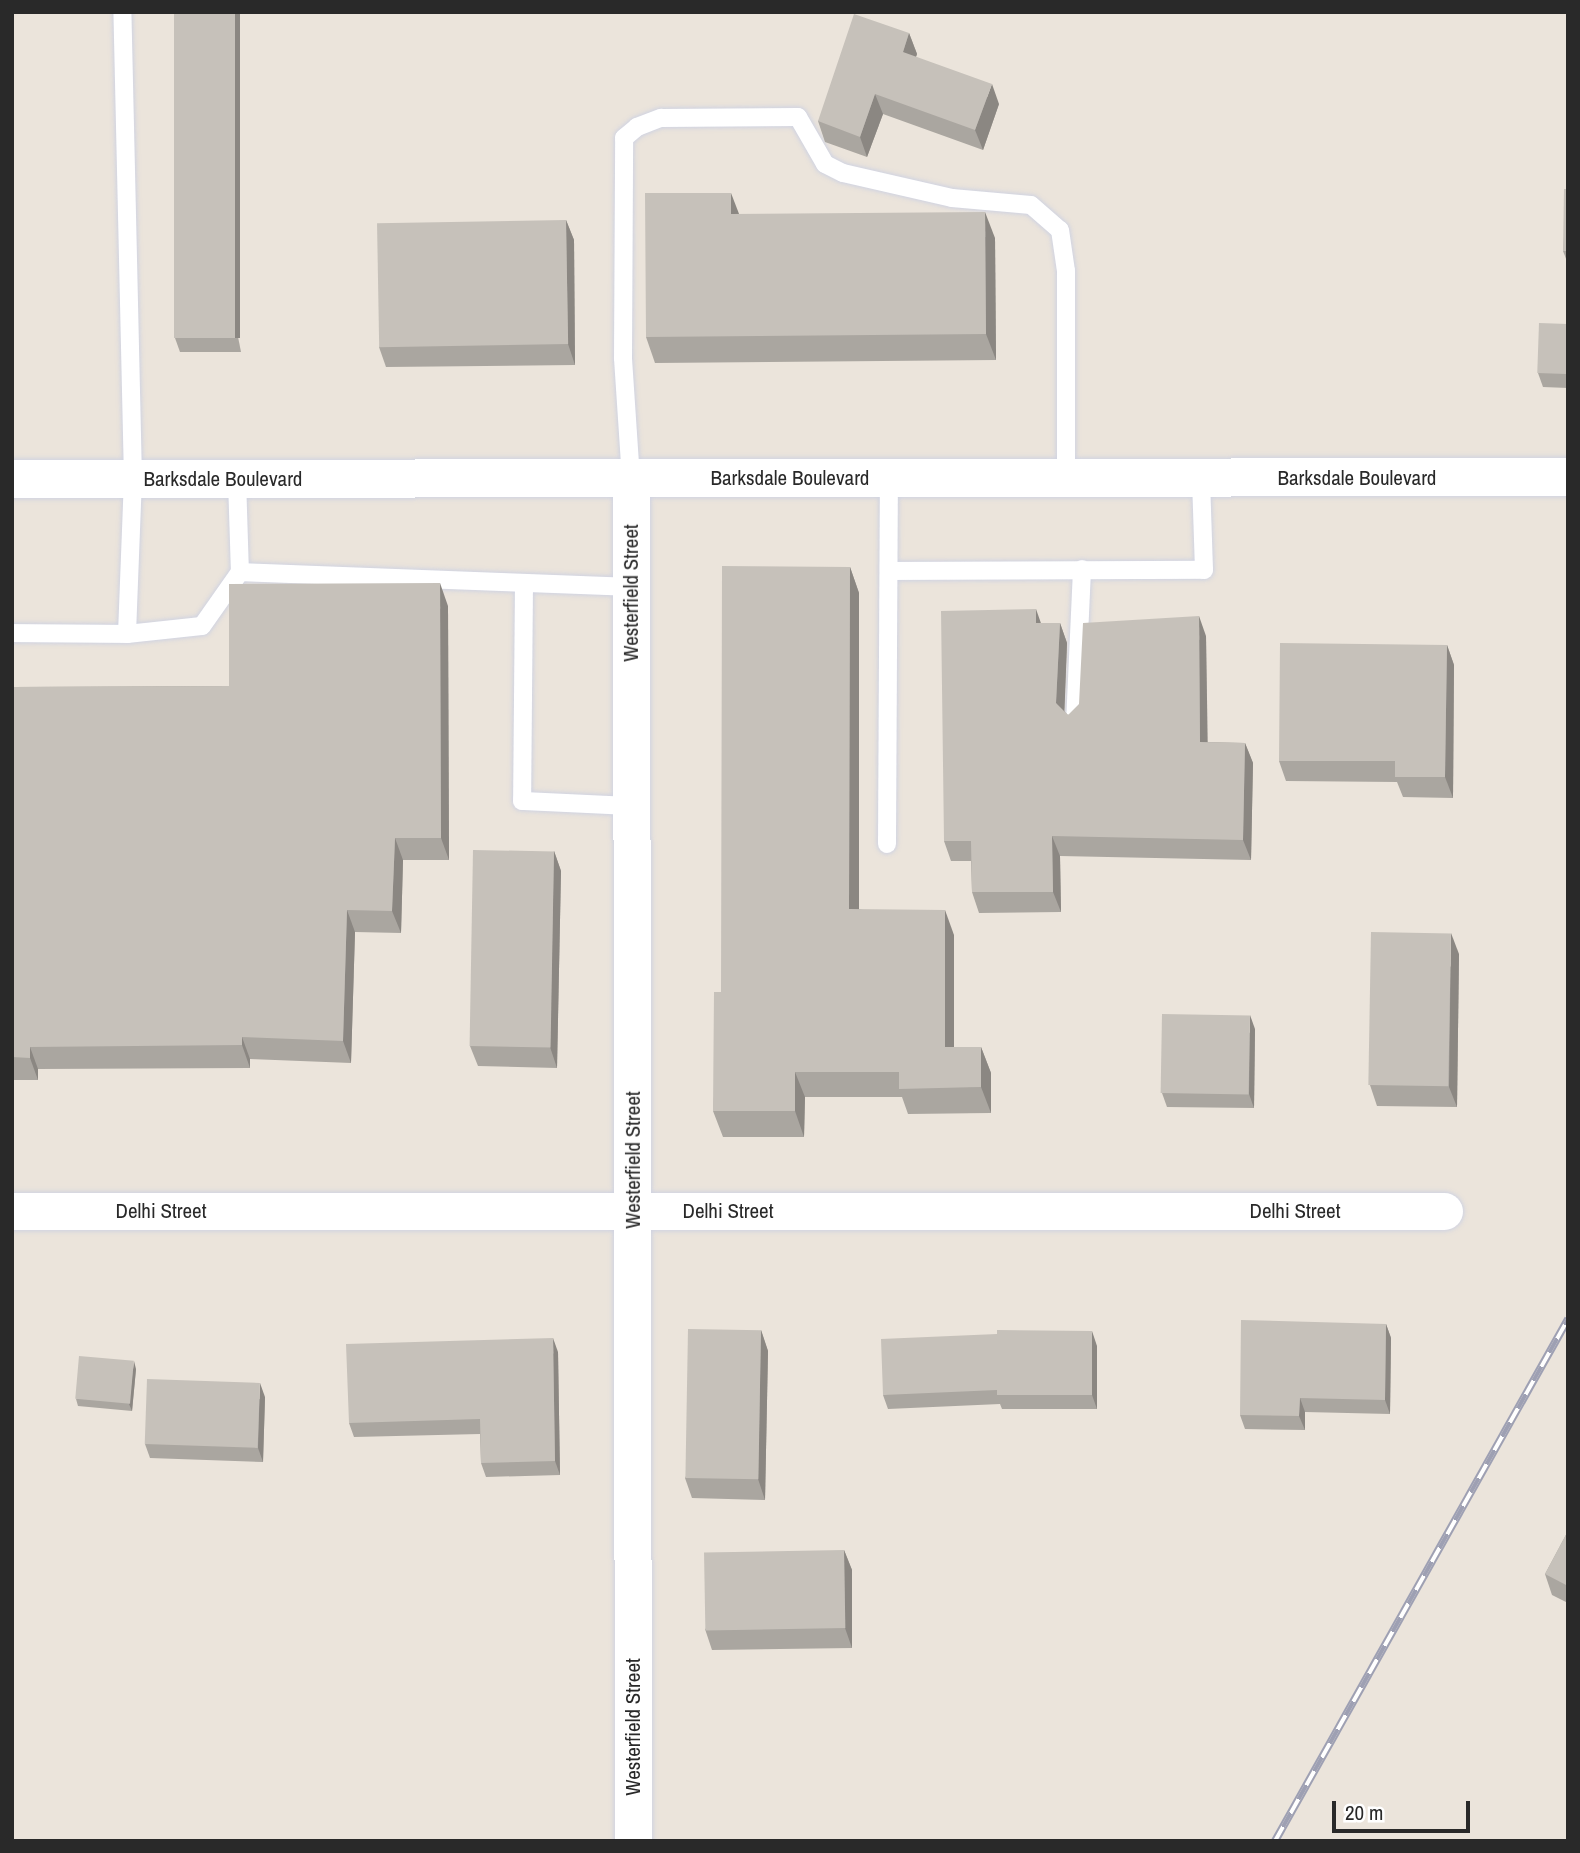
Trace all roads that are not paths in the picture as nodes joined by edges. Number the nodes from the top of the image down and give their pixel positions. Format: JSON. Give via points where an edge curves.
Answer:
{"nodes":[{"id":1,"x":122,"y":12,"type":"edge"},
{"id":2,"x":1568,"y":477,"type":"edge"},
{"id":3,"x":889,"y":478,"type":"junction"},
{"id":4,"x":1066,"y":478,"type":"junction"},
{"id":5,"x":1201,"y":478,"type":"junction"},
{"id":6,"x":12,"y":479,"type":"edge"},
{"id":7,"x":133,"y":479,"type":"junction"},
{"id":8,"x":237,"y":479,"type":"junction"},
{"id":9,"x":631,"y":479,"type":"junction"},
{"id":10,"x":1082,"y":569,"type":"junction"},
{"id":11,"x":890,"y":571,"type":"junction"},
{"id":12,"x":240,"y":572,"type":"junction"},
{"id":13,"x":524,"y":583,"type":"junction"},
{"id":14,"x":631,"y":587,"type":"junction"},
{"id":15,"x":12,"y":633,"type":"edge"},
{"id":16,"x":127,"y":634,"type":"junction"},
{"id":17,"x":1075,"y":724,"type":"edge"},
{"id":18,"x":632,"y":806,"type":"junction"},
{"id":19,"x":887,"y":844,"type":"dead end"},
{"id":20,"x":12,"y":1211,"type":"edge"},
{"id":21,"x":633,"y":1211,"type":"junction"},
{"id":22,"x":1444,"y":1211,"type":"dead end"},
{"id":23,"x":633,"y":1841,"type":"edge"}],
"edges":[{"from":1,"to":7,"type":"lane"},
{"from":2,"to":5,"type":"main road","name":"Barksdale Boulevard"},
{"from":3,"to":4,"type":"main road","name":"Barksdale Boulevard"},
{"from":3,"to":9,"type":"main road","name":"Barksdale Boulevard"},
{"from":3,"to":11,"type":"lane"},
{"from":4,"to":5,"type":"main road","name":"Barksdale Boulevard"},
{"from":4,"to":9,"type":"lane","via":[[1066,271],[1060,230],[1031,205],[952,198],[842,173],[825,164],[798,117],[661,118],[624,138],[623,358]]},
{"from":5,"to":10,"type":"lane","via":[[1204,570]]},
{"from":6,"to":7,"type":"main road","name":"Barksdale Boulevard"},
{"from":7,"to":8,"type":"main road","name":"Barksdale Boulevard"},
{"from":7,"to":16,"type":"lane"},
{"from":8,"to":9,"type":"main road","name":"Barksdale Boulevard"},
{"from":8,"to":12,"type":"lane"},
{"from":9,"to":14,"type":"street","name":"Westerfield Street"},
{"from":10,"to":11,"type":"lane"},
{"from":10,"to":17,"type":"lane"},
{"from":11,"to":19,"type":"lane"},
{"from":12,"to":13,"type":"lane"},
{"from":12,"to":16,"type":"lane","via":[[202,626]]},
{"from":13,"to":14,"type":"lane"},
{"from":13,"to":18,"type":"lane","via":[[522,801]]},
{"from":14,"to":18,"type":"street","name":"Westerfield Street"},
{"from":15,"to":16,"type":"lane"},
{"from":18,"to":21,"type":"street","name":"Westerfield Street"},
{"from":20,"to":21,"type":"street","name":"Delhi Street"},
{"from":21,"to":22,"type":"street","name":"Delhi Street"},
{"from":21,"to":23,"type":"street","name":"Westerfield Street"}]}
